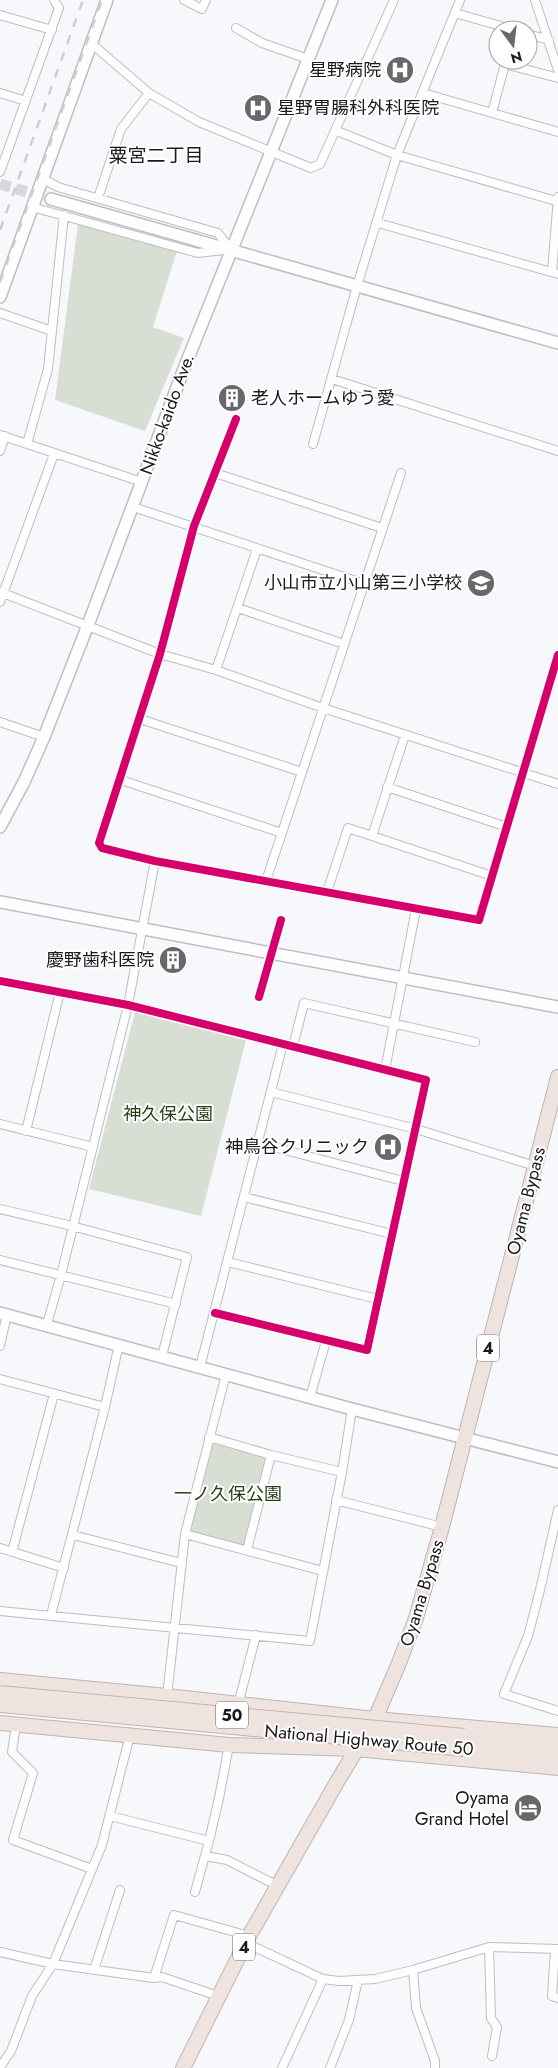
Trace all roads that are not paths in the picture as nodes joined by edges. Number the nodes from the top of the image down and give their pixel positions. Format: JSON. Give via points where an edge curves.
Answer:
{"nodes":[{"id":1,"x":54,"y":0,"type":"edge"},
{"id":2,"x":107,"y":0,"type":"edge"},
{"id":3,"x":184,"y":0,"type":"edge"},
{"id":4,"x":206,"y":0,"type":"edge"},
{"id":5,"x":332,"y":0,"type":"edge"},
{"id":6,"x":394,"y":0,"type":"edge"},
{"id":7,"x":460,"y":0,"type":"edge"},
{"id":8,"x":535,"y":0,"type":"edge"},
{"id":9,"x":455,"y":13,"type":"junction"},
{"id":10,"x":0,"y":15,"type":"edge"},
{"id":11,"x":488,"y":22,"type":"edge"},
{"id":12,"x":236,"y":28,"type":"dead end"},
{"id":13,"x":52,"y":30,"type":"junction"},
{"id":14,"x":538,"y":37,"type":"edge"},
{"id":15,"x":549,"y":40,"type":"junction"},
{"id":16,"x":92,"y":44,"type":"junction"},
{"id":17,"x":308,"y":59,"type":"junction"},
{"id":18,"x":558,"y":70,"type":"edge"},
{"id":19,"x":558,"y":78,"type":"edge"},
{"id":20,"x":148,"y":92,"type":"junction"},
{"id":21,"x":0,"y":93,"type":"edge"},
{"id":22,"x":423,"y":93,"type":"junction"},
{"id":23,"x":26,"y":101,"type":"junction"},
{"id":24,"x":492,"y":113,"type":"junction"},
{"id":25,"x":337,"y":131,"type":"junction"},
{"id":26,"x":558,"y":132,"type":"edge"},
{"id":27,"x":270,"y":151,"type":"junction"},
{"id":28,"x":397,"y":155,"type":"junction"},
{"id":29,"x":0,"y":170,"type":"edge"},
{"id":30,"x":43,"y":179,"type":"junction"},
{"id":31,"x":98,"y":198,"type":"junction"},
{"id":32,"x":557,"y":198,"type":"edge"},
{"id":33,"x":51,"y":199,"type":"tunnel mouth"},
{"id":34,"x":32,"y":207,"type":"junction"},
{"id":35,"x":64,"y":215,"type":"junction"},
{"id":36,"x":378,"y":223,"type":"junction"},
{"id":37,"x":231,"y":250,"type":"junction"},
{"id":38,"x":555,"y":273,"type":"edge"},
{"id":39,"x":357,"y":286,"type":"junction"},
{"id":40,"x":0,"y":297,"type":"edge"},
{"id":41,"x":0,"y":313,"type":"edge"},
{"id":42,"x":52,"y":331,"type":"junction"},
{"id":43,"x":558,"y":343,"type":"edge"},
{"id":44,"x":332,"y":379,"type":"junction"},
{"id":45,"x":236,"y":419,"type":"dead end"},
{"id":46,"x":3,"y":435,"type":"edge"},
{"id":47,"x":27,"y":444,"type":"junction"},
{"id":48,"x":313,"y":444,"type":"dead end"},
{"id":49,"x":0,"y":451,"type":"edge"},
{"id":50,"x":558,"y":451,"type":"edge"},
{"id":51,"x":54,"y":454,"type":"junction"},
{"id":52,"x":215,"y":473,"type":"junction"},
{"id":53,"x":401,"y":473,"type":"dead end"},
{"id":54,"x":142,"y":482,"type":"junction"},
{"id":55,"x":133,"y":507,"type":"junction"},
{"id":56,"x":194,"y":526,"type":"junction"},
{"id":57,"x":382,"y":528,"type":"junction"},
{"id":58,"x":257,"y":549,"type":"junction"},
{"id":59,"x":365,"y":584,"type":"junction"},
{"id":60,"x":2,"y":592,"type":"edge"},
{"id":61,"x":0,"y":602,"type":"edge"},
{"id":62,"x":238,"y":608,"type":"junction"},
{"id":63,"x":88,"y":625,"type":"junction"},
{"id":64,"x":344,"y":644,"type":"junction"},
{"id":65,"x":160,"y":654,"type":"junction"},
{"id":66,"x":558,"y":655,"type":"edge"},
{"id":67,"x":216,"y":670,"type":"junction"},
{"id":68,"x":323,"y":708,"type":"junction"},
{"id":69,"x":140,"y":719,"type":"junction"},
{"id":70,"x":0,"y":722,"type":"edge"},
{"id":71,"x":405,"y":735,"type":"junction"},
{"id":72,"x":44,"y":737,"type":"junction"},
{"id":73,"x":302,"y":772,"type":"junction"},
{"id":74,"x":523,"y":773,"type":"junction"},
{"id":75,"x":121,"y":780,"type":"junction"},
{"id":76,"x":558,"y":784,"type":"edge"},
{"id":77,"x":388,"y":787,"type":"junction"},
{"id":78,"x":0,"y":826,"type":"edge"},
{"id":79,"x":507,"y":828,"type":"junction"},
{"id":80,"x":282,"y":833,"type":"junction"},
{"id":81,"x":372,"y":836,"type":"junction"},
{"id":82,"x":155,"y":861,"type":"junction"},
{"id":83,"x":492,"y":876,"type":"junction"},
{"id":84,"x":266,"y":881,"type":"junction"},
{"id":85,"x":326,"y":892,"type":"junction"},
{"id":86,"x":0,"y":902,"type":"edge"},
{"id":87,"x":416,"y":909,"type":"junction"},
{"id":88,"x":142,"y":929,"type":"junction"},
{"id":89,"x":403,"y":977,"type":"junction"},
{"id":90,"x":0,"y":981,"type":"edge"},
{"id":91,"x":60,"y":992,"type":"junction"},
{"id":92,"x":128,"y":1005,"type":"junction"},
{"id":93,"x":558,"y":1007,"type":"edge"},
{"id":94,"x":394,"y":1025,"type":"junction"},
{"id":95,"x":475,"y":1042,"type":"dead end"},
{"id":96,"x":283,"y":1044,"type":"junction"},
{"id":97,"x":293,"y":1046,"type":"junction"},
{"id":98,"x":385,"y":1070,"type":"junction"},
{"id":99,"x":558,"y":1077,"type":"edge"},
{"id":100,"x":271,"y":1092,"type":"junction"},
{"id":101,"x":0,"y":1124,"type":"edge"},
{"id":102,"x":416,"y":1129,"type":"junction"},
{"id":103,"x":26,"y":1131,"type":"junction"},
{"id":104,"x":258,"y":1143,"type":"junction"},
{"id":105,"x":93,"y":1147,"type":"junction"},
{"id":106,"x":535,"y":1166,"type":"junction"},
{"id":107,"x":403,"y":1182,"type":"junction"},
{"id":108,"x":244,"y":1197,"type":"junction"},
{"id":109,"x":0,"y":1209,"type":"edge"},
{"id":110,"x":72,"y":1226,"type":"junction"},
{"id":111,"x":392,"y":1234,"type":"junction"},
{"id":112,"x":0,"y":1260,"type":"edge"},
{"id":113,"x":228,"y":1262,"type":"junction"},
{"id":114,"x":61,"y":1275,"type":"junction"},
{"id":115,"x":377,"y":1299,"type":"junction"},
{"id":116,"x":176,"y":1304,"type":"junction"},
{"id":117,"x":4,"y":1313,"type":"edge"},
{"id":118,"x":215,"y":1313,"type":"junction"},
{"id":119,"x":47,"y":1324,"type":"junction"},
{"id":120,"x":326,"y":1341,"type":"junction"},
{"id":121,"x":119,"y":1344,"type":"junction"},
{"id":122,"x":0,"y":1346,"type":"edge"},
{"id":123,"x":162,"y":1356,"type":"junction"},
{"id":124,"x":200,"y":1367,"type":"junction"},
{"id":125,"x":226,"y":1374,"type":"junction"},
{"id":126,"x":0,"y":1379,"type":"edge"},
{"id":127,"x":54,"y":1394,"type":"junction"},
{"id":128,"x":310,"y":1397,"type":"junction"},
{"id":129,"x":105,"y":1407,"type":"junction"},
{"id":130,"x":352,"y":1409,"type":"junction"},
{"id":131,"x":209,"y":1437,"type":"junction"},
{"id":132,"x":464,"y":1438,"type":"junction"},
{"id":133,"x":271,"y":1455,"type":"junction"},
{"id":134,"x":558,"y":1462,"type":"edge"},
{"id":135,"x":342,"y":1472,"type":"junction"},
{"id":136,"x":336,"y":1500,"type":"junction"},
{"id":137,"x":558,"y":1510,"type":"edge"},
{"id":138,"x":442,"y":1528,"type":"junction"},
{"id":139,"x":185,"y":1534,"type":"junction"},
{"id":140,"x":73,"y":1535,"type":"junction"},
{"id":141,"x":0,"y":1548,"type":"edge"},
{"id":142,"x":247,"y":1550,"type":"junction"},
{"id":143,"x":12,"y":1552,"type":"junction"},
{"id":144,"x":180,"y":1563,"type":"junction"},
{"id":145,"x":64,"y":1568,"type":"junction"},
{"id":146,"x":322,"y":1571,"type":"junction"},
{"id":147,"x":0,"y":1611,"type":"edge"},
{"id":148,"x":51,"y":1616,"type":"junction"},
{"id":149,"x":174,"y":1628,"type":"junction"},
{"id":150,"x":256,"y":1635,"type":"junction"},
{"id":151,"x":0,"y":1680,"type":"edge"},
{"id":152,"x":0,"y":1692,"type":"edge"},
{"id":153,"x":167,"y":1696,"type":"junction"},
{"id":154,"x":0,"y":1704,"type":"edge"},
{"id":155,"x":238,"y":1705,"type":"junction"},
{"id":156,"x":558,"y":1711,"type":"edge"},
{"id":157,"x":375,"y":1719,"type":"junction"},
{"id":158,"x":0,"y":1723,"type":"edge"},
{"id":159,"x":16,"y":1725,"type":"junction"},
{"id":160,"x":558,"y":1735,"type":"edge"},
{"id":161,"x":130,"y":1736,"type":"junction"},
{"id":162,"x":464,"y":1742,"type":"junction"},
{"id":163,"x":229,"y":1745,"type":"junction"},
{"id":164,"x":558,"y":1746,"type":"edge"},
{"id":165,"x":356,"y":1749,"type":"junction"},
{"id":166,"x":558,"y":1758,"type":"edge"},
{"id":167,"x":558,"y":1768,"type":"edge"},
{"id":168,"x":110,"y":1816,"type":"junction"},
{"id":169,"x":209,"y":1841,"type":"junction"},
{"id":170,"x":205,"y":1856,"type":"junction"},
{"id":171,"x":92,"y":1869,"type":"junction"},
{"id":172,"x":278,"y":1886,"type":"junction"},
{"id":173,"x":120,"y":1890,"type":"dead end"},
{"id":174,"x":196,"y":1892,"type":"dead end"},
{"id":175,"x":247,"y":1940,"type":"junction"},
{"id":176,"x":489,"y":1947,"type":"junction"},
{"id":177,"x":556,"y":1950,"type":"edge"},
{"id":178,"x":0,"y":1952,"type":"edge"},
{"id":179,"x":53,"y":1964,"type":"junction"},
{"id":180,"x":94,"y":1970,"type":"junction"},
{"id":181,"x":413,"y":1970,"type":"junction"},
{"id":182,"x":154,"y":1978,"type":"junction"},
{"id":183,"x":323,"y":1978,"type":"junction"},
{"id":184,"x":358,"y":1980,"type":"junction"},
{"id":185,"x":218,"y":1996,"type":"junction"},
{"id":186,"x":558,"y":1998,"type":"edge"},
{"id":187,"x":492,"y":2056,"type":"dead end"},
{"id":188,"x":1,"y":2067,"type":"edge"},
{"id":189,"x":183,"y":2068,"type":"edge"},
{"id":190,"x":282,"y":2068,"type":"edge"},
{"id":191,"x":330,"y":2068,"type":"edge"},
{"id":192,"x":435,"y":2068,"type":"edge"}],
"edges":[{"from":1,"to":13,"type":"street","via":[[59,8]]},
{"from":2,"to":16,"type":"street"},
{"from":3,"to":4,"type":"street","via":[[202,9]]},
{"from":5,"to":17,"type":"street","name":"Nikko-kaido Ave."},
{"from":6,"to":25,"type":"street"},
{"from":7,"to":9,"type":"street"},
{"from":8,"to":15,"type":"street"},
{"from":9,"to":11,"type":"street"},
{"from":9,"to":22,"type":"street"},
{"from":10,"to":13,"type":"street"},
{"from":12,"to":17,"type":"street","via":[[262,43]]},
{"from":13,"to":23,"type":"street"},
{"from":14,"to":15,"type":"street"},
{"from":15,"to":18,"type":"street"},
{"from":16,"to":20,"type":"street"},
{"from":16,"to":30,"type":"street"},
{"from":17,"to":27,"type":"street","name":"Nikko-kaido Ave."},
{"from":19,"to":24,"type":"street","via":[[505,64]]},
{"from":20,"to":27,"type":"street","via":[[199,122]]},
{"from":20,"to":31,"type":"street","via":[[121,129]]},
{"from":21,"to":23,"type":"street"},
{"from":22,"to":24,"type":"street"},
{"from":22,"to":28,"type":"street"},
{"from":23,"to":29,"type":"street"},
{"from":24,"to":26,"type":"street"},
{"from":25,"to":27,"type":"street","via":[[320,164],[311,168]]},
{"from":25,"to":28,"type":"street"},
{"from":27,"to":37,"type":"street","name":"Nikko-kaido Ave."},
{"from":28,"to":32,"type":"street"},
{"from":28,"to":36,"type":"street"},
{"from":30,"to":31,"type":"street","via":[[58,187]]},
{"from":30,"to":34,"type":"street"},
{"from":31,"to":37,"type":"street","via":[[218,233]]},
{"from":32,"to":38,"type":"street"},
{"from":33,"to":37,"type":"street"},
{"from":34,"to":35,"type":"street"},
{"from":34,"to":40,"type":"street"},
{"from":35,"to":37,"type":"street","via":[[198,253]]},
{"from":35,"to":42,"type":"street"},
{"from":36,"to":38,"type":"street"},
{"from":36,"to":39,"type":"street"},
{"from":37,"to":39,"type":"street"},
{"from":37,"to":54,"type":"street","name":"Nikko-kaido Ave."},
{"from":39,"to":43,"type":"street"},
{"from":39,"to":44,"type":"street"},
{"from":41,"to":42,"type":"street"},
{"from":42,"to":47,"type":"street","via":[[48,369]]},
{"from":44,"to":48,"type":"street"},
{"from":44,"to":50,"type":"street"},
{"from":45,"to":52,"type":"street"},
{"from":46,"to":47,"type":"street"},
{"from":46,"to":49,"type":"street"},
{"from":47,"to":51,"type":"street"},
{"from":51,"to":54,"type":"street"},
{"from":51,"to":60,"type":"street"},
{"from":52,"to":56,"type":"street"},
{"from":52,"to":57,"type":"street"},
{"from":53,"to":57,"type":"street"},
{"from":54,"to":55,"type":"street","name":"Nikko-kaido Ave."},
{"from":55,"to":56,"type":"street"},
{"from":55,"to":63,"type":"street","name":"Nikko-kaido Ave."},
{"from":56,"to":58,"type":"street"},
{"from":56,"to":65,"type":"street"},
{"from":57,"to":59,"type":"street"},
{"from":58,"to":59,"type":"street"},
{"from":58,"to":62,"type":"street"},
{"from":59,"to":64,"type":"street"},
{"from":60,"to":61,"type":"street"},
{"from":60,"to":63,"type":"street"},
{"from":62,"to":64,"type":"street"},
{"from":62,"to":67,"type":"street"},
{"from":63,"to":65,"type":"street"},
{"from":63,"to":72,"type":"street","name":"Nikko-kaido Ave."},
{"from":64,"to":68,"type":"street"},
{"from":65,"to":67,"type":"street"},
{"from":65,"to":69,"type":"street"},
{"from":66,"to":74,"type":"street"},
{"from":67,"to":68,"type":"street"},
{"from":68,"to":71,"type":"street"},
{"from":68,"to":73,"type":"street"},
{"from":69,"to":73,"type":"street"},
{"from":69,"to":75,"type":"street"},
{"from":70,"to":72,"type":"street"},
{"from":71,"to":74,"type":"street"},
{"from":71,"to":77,"type":"street"},
{"from":72,"to":78,"type":"street","name":"Nikko-kaido Ave."},
{"from":73,"to":80,"type":"street"},
{"from":74,"to":76,"type":"street"},
{"from":74,"to":79,"type":"street"},
{"from":75,"to":80,"type":"street"},
{"from":75,"to":82,"type":"street","via":[[100,843],[102,848]]},
{"from":77,"to":79,"type":"street"},
{"from":77,"to":81,"type":"street"},
{"from":79,"to":83,"type":"street"},
{"from":80,"to":84,"type":"street"},
{"from":81,"to":83,"type":"street"},
{"from":81,"to":85,"type":"street","via":[[348,828]]},
{"from":82,"to":84,"type":"street"},
{"from":82,"to":88,"type":"street"},
{"from":83,"to":87,"type":"street","via":[[479,920]]},
{"from":84,"to":85,"type":"street"},
{"from":85,"to":87,"type":"street"},
{"from":86,"to":88,"type":"street"},
{"from":87,"to":89,"type":"street"},
{"from":88,"to":89,"type":"street"},
{"from":88,"to":92,"type":"street"},
{"from":89,"to":93,"type":"street"},
{"from":89,"to":94,"type":"street"},
{"from":90,"to":91,"type":"street"},
{"from":91,"to":92,"type":"street"},
{"from":91,"to":103,"type":"street"},
{"from":92,"to":96,"type":"street"},
{"from":92,"to":105,"type":"street"},
{"from":94,"to":95,"type":"street"},
{"from":94,"to":97,"type":"street","via":[[304,1003]]},
{"from":94,"to":98,"type":"street"},
{"from":96,"to":97,"type":"street"},
{"from":96,"to":100,"type":"street"},
{"from":97,"to":98,"type":"street"},
{"from":98,"to":102,"type":"street","via":[[426,1080]]},
{"from":99,"to":106,"type":"highway","name":"Oyama Bypass","number":"4"},
{"from":100,"to":102,"type":"street"},
{"from":100,"to":104,"type":"street"},
{"from":101,"to":103,"type":"street"},
{"from":102,"to":106,"type":"street"},
{"from":102,"to":107,"type":"street"},
{"from":103,"to":105,"type":"street"},
{"from":104,"to":107,"type":"street"},
{"from":104,"to":108,"type":"street"},
{"from":105,"to":110,"type":"street"},
{"from":106,"to":132,"type":"highway","name":"Oyama Bypass","number":"4"},
{"from":107,"to":111,"type":"street"},
{"from":108,"to":111,"type":"street"},
{"from":108,"to":113,"type":"street"},
{"from":109,"to":110,"type":"street"},
{"from":110,"to":114,"type":"street"},
{"from":110,"to":116,"type":"street","via":[[187,1258]]},
{"from":111,"to":115,"type":"street"},
{"from":112,"to":114,"type":"street"},
{"from":113,"to":115,"type":"street"},
{"from":113,"to":118,"type":"street"},
{"from":114,"to":116,"type":"street"},
{"from":114,"to":119,"type":"street"},
{"from":115,"to":120,"type":"street","via":[[367,1350]]},
{"from":116,"to":123,"type":"street"},
{"from":117,"to":119,"type":"street"},
{"from":117,"to":122,"type":"street"},
{"from":118,"to":120,"type":"street"},
{"from":118,"to":124,"type":"street"},
{"from":119,"to":121,"type":"street"},
{"from":120,"to":128,"type":"street"},
{"from":121,"to":123,"type":"street"},
{"from":121,"to":129,"type":"street"},
{"from":123,"to":124,"type":"street"},
{"from":124,"to":125,"type":"street"},
{"from":125,"to":128,"type":"street"},
{"from":125,"to":131,"type":"street"},
{"from":126,"to":127,"type":"street"},
{"from":127,"to":129,"type":"street"},
{"from":127,"to":143,"type":"street"},
{"from":128,"to":130,"type":"street"},
{"from":129,"to":140,"type":"street"},
{"from":130,"to":132,"type":"street"},
{"from":130,"to":135,"type":"street"},
{"from":131,"to":133,"type":"street"},
{"from":131,"to":139,"type":"street"},
{"from":132,"to":134,"type":"street"},
{"from":132,"to":138,"type":"highway","name":"Oyama Bypass","number":"4"},
{"from":133,"to":135,"type":"street"},
{"from":133,"to":142,"type":"street"},
{"from":135,"to":136,"type":"street"},
{"from":136,"to":138,"type":"street"},
{"from":136,"to":146,"type":"street"},
{"from":137,"to":156,"type":"street","via":[[528,1636],[504,1694]]},
{"from":138,"to":157,"type":"highway","name":"Oyama Bypass","number":"4","via":[[416,1618]]},
{"from":139,"to":142,"type":"street"},
{"from":139,"to":144,"type":"street"},
{"from":140,"to":144,"type":"street"},
{"from":140,"to":145,"type":"street"},
{"from":141,"to":143,"type":"street"},
{"from":142,"to":146,"type":"street"},
{"from":143,"to":145,"type":"street"},
{"from":144,"to":149,"type":"street"},
{"from":145,"to":148,"type":"street"},
{"from":146,"to":150,"type":"street","via":[[310,1640]]},
{"from":147,"to":148,"type":"street"},
{"from":148,"to":149,"type":"street"},
{"from":149,"to":150,"type":"street"},
{"from":149,"to":153,"type":"street"},
{"from":150,"to":155,"type":"street"},
{"from":151,"to":153,"type":"highway"},
{"from":152,"to":162,"type":"highway","name":"National Highway Route 50","number":"50","bridge":true},
{"from":153,"to":155,"type":"highway"},
{"from":154,"to":162,"type":"highway","name":"National Highway Route 50","number":"50","bridge":true},
{"from":155,"to":157,"type":"highway"},
{"from":157,"to":160,"type":"highway"},
{"from":157,"to":165,"type":"highway","name":"Oyama Bypass","number":"4"},
{"from":158,"to":159,"type":"highway"},
{"from":159,"to":161,"type":"highway"},
{"from":159,"to":171,"type":"street","via":[[12,1752],[33,1773],[13,1840]]},
{"from":161,"to":163,"type":"highway"},
{"from":161,"to":168,"type":"street"},
{"from":162,"to":164,"type":"highway","name":"National Highway Route 50","number":"50"},
{"from":162,"to":166,"type":"highway","name":"National Highway Route 50","number":"50"},
{"from":163,"to":165,"type":"highway"},
{"from":163,"to":169,"type":"street"},
{"from":165,"to":167,"type":"highway"},
{"from":165,"to":172,"type":"highway","name":"Oyama Bypass","number":"4"},
{"from":168,"to":169,"type":"street"},
{"from":168,"to":171,"type":"street"},
{"from":169,"to":170,"type":"street"},
{"from":170,"to":172,"type":"street","via":[[227,1860]]},
{"from":170,"to":174,"type":"street"},
{"from":171,"to":179,"type":"street"},
{"from":172,"to":175,"type":"highway","name":"Oyama Bypass","number":"4"},
{"from":173,"to":180,"type":"street"},
{"from":175,"to":182,"type":"street","via":[[174,1915]]},
{"from":175,"to":183,"type":"street"},
{"from":175,"to":185,"type":"highway","name":"Oyama Bypass","number":"4"},
{"from":176,"to":177,"type":"street"},
{"from":176,"to":181,"type":"street"},
{"from":176,"to":187,"type":"street","via":[[491,2018],[497,2027]]},
{"from":177,"to":186,"type":"street","via":[[552,1996]]},
{"from":178,"to":179,"type":"street"},
{"from":179,"to":180,"type":"street"},
{"from":179,"to":188,"type":"street","via":[[32,1996],[11,2051]]},
{"from":180,"to":182,"type":"street"},
{"from":181,"to":184,"type":"street"},
{"from":181,"to":192,"type":"street","via":[[416,2008]]},
{"from":182,"to":185,"type":"street","via":[[162,1977]]},
{"from":183,"to":184,"type":"street"},
{"from":183,"to":190,"type":"street"},
{"from":184,"to":191,"type":"street","via":[[349,2020]]},
{"from":185,"to":189,"type":"highway","name":"Oyama Bypass","number":"4"}]}
